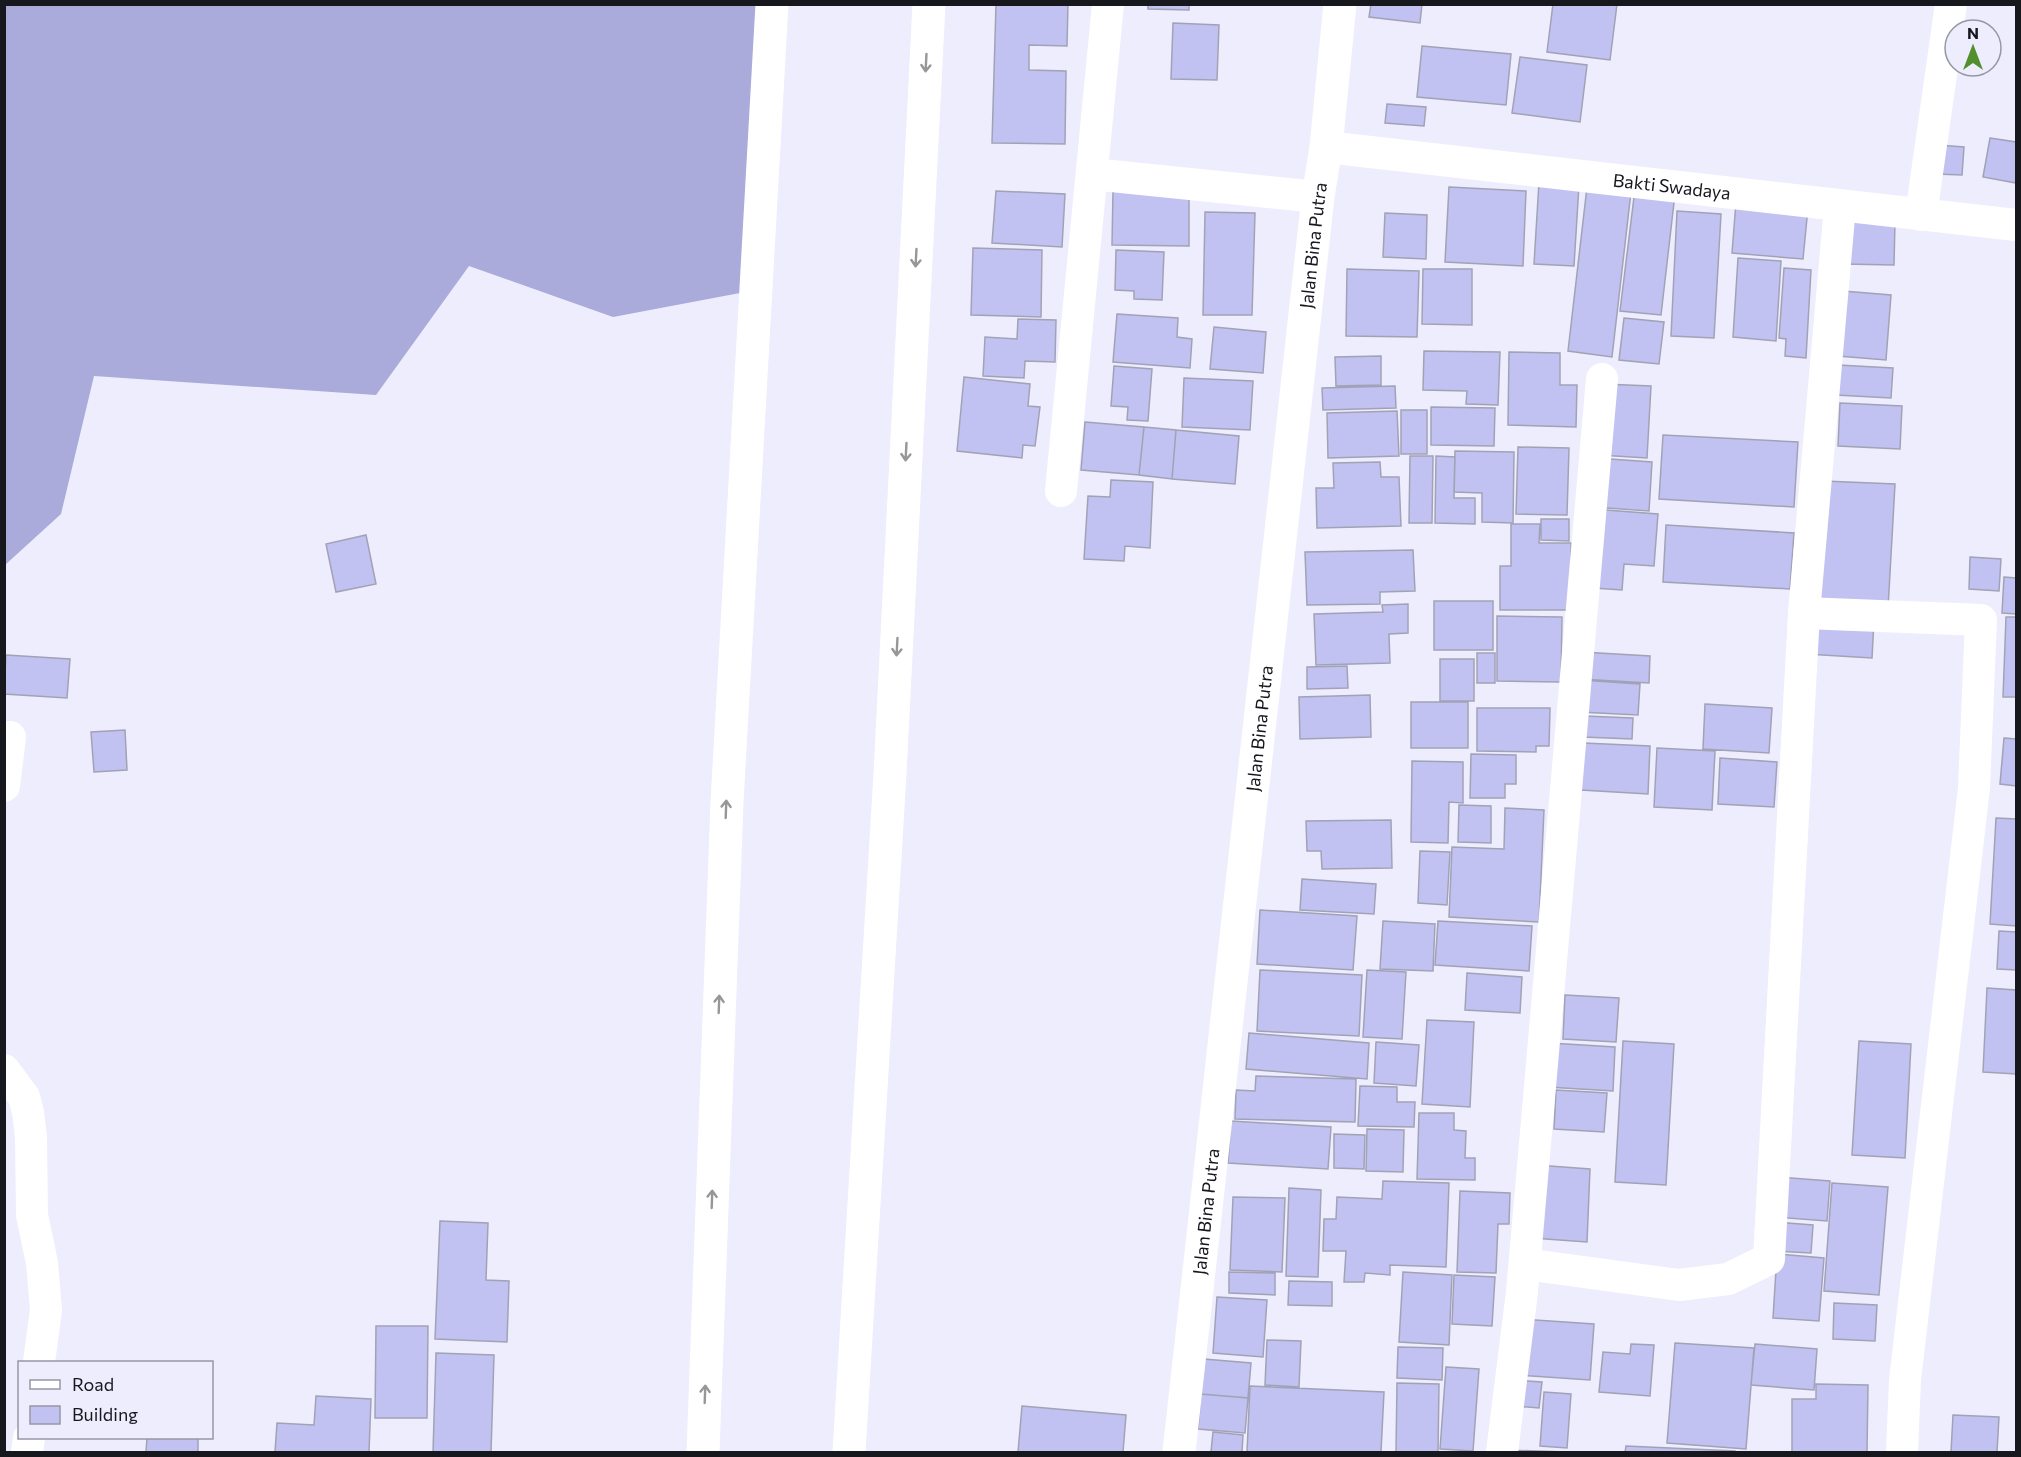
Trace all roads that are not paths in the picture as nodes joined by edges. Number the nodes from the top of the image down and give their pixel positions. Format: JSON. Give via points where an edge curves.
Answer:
{"nodes":[{"id":1,"x":772,"y":4,"type":"edge"},
{"id":2,"x":929,"y":4,"type":"edge"},
{"id":3,"x":1108,"y":4,"type":"edge"},
{"id":4,"x":1340,"y":4,"type":"edge"},
{"id":5,"x":1951,"y":4,"type":"edge"},
{"id":6,"x":1326,"y":147,"type":"junction"},
{"id":7,"x":1092,"y":174,"type":"junction"},
{"id":8,"x":1318,"y":197,"type":"junction"},
{"id":9,"x":1840,"y":206,"type":"junction"},
{"id":10,"x":1921,"y":215,"type":"junction"},
{"id":11,"x":2016,"y":225,"type":"edge"},
{"id":12,"x":1602,"y":379,"type":"dead end"},
{"id":13,"x":1061,"y":491,"type":"dead end"},
{"id":14,"x":1804,"y":613,"type":"junction"},
{"id":15,"x":10,"y":737,"type":"dead end"},
{"id":16,"x":4,"y":786,"type":"edge"},
{"id":17,"x":4,"y":1070,"type":"edge"},
{"id":18,"x":1525,"y":1264,"type":"junction"},
{"id":19,"x":39,"y":1361,"type":"edge"},
{"id":20,"x":703,"y":1452,"type":"edge"},
{"id":21,"x":849,"y":1452,"type":"edge"},
{"id":22,"x":1179,"y":1452,"type":"edge"},
{"id":23,"x":1502,"y":1452,"type":"edge"},
{"id":24,"x":1902,"y":1452,"type":"edge"}],
"edges":[{"from":20,"to":1,"type":"main road","one_way":true,"via":[[727,802]]},
{"from":2,"to":21,"type":"main road","one_way":true,"via":[[890,774]]},
{"from":3,"to":7,"type":"street"},
{"from":4,"to":6,"type":"main road","name":"Jalan Bina Putra"},
{"from":5,"to":10,"type":"street"},
{"from":6,"to":8,"type":"main road","name":"Jalan Bina Putra"},
{"from":6,"to":9,"type":"street","name":"Bakti Swadaya"},
{"from":7,"to":8,"type":"street"},
{"from":7,"to":13,"type":"street"},
{"from":8,"to":22,"type":"main road","name":"Jalan Bina Putra"},
{"from":9,"to":10,"type":"street","name":"Bakti Swadaya"},
{"from":9,"to":14,"type":"street"},
{"from":10,"to":11,"type":"street","name":"Bakti Swadaya"},
{"from":12,"to":18,"type":"street"},
{"from":14,"to":18,"type":"street","via":[[1769,1259],[1728,1279],[1679,1285]]},
{"from":14,"to":24,"type":"street","via":[[1981,620],[1974,788],[1905,1380]]},
{"from":15,"to":16,"type":"street"},
{"from":17,"to":19,"type":"street","via":[[24,1097],[28,1112],[32,1215],[46,1310]]},
{"from":18,"to":23,"type":"street"}]}
